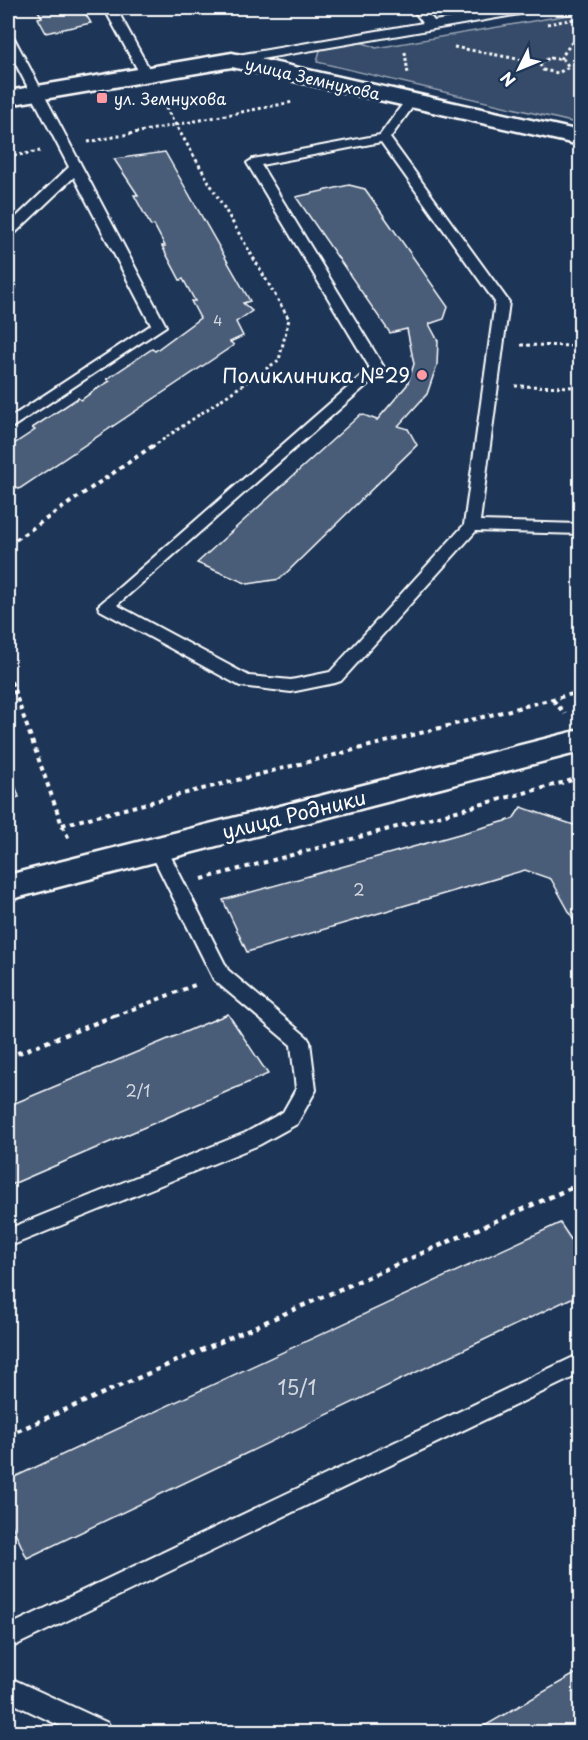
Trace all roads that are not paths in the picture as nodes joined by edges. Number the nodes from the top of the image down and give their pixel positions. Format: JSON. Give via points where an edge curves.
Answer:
{"nodes":[{"id":1,"x":110,"y":8,"type":"edge"},
{"id":2,"x":418,"y":8,"type":"edge"},
{"id":3,"x":531,"y":8,"type":"edge"},
{"id":4,"x":431,"y":25,"type":"junction"},
{"id":5,"x":8,"y":38,"type":"edge"},
{"id":6,"x":232,"y":60,"type":"junction"},
{"id":7,"x":146,"y":74,"type":"junction"},
{"id":8,"x":36,"y":93,"type":"junction"},
{"id":9,"x":8,"y":98,"type":"edge"},
{"id":10,"x":411,"y":101,"type":"junction"},
{"id":11,"x":384,"y":138,"type":"junction"},
{"id":12,"x":580,"y":138,"type":"edge"},
{"id":13,"x":75,"y":169,"type":"junction"},
{"id":14,"x":8,"y":232,"type":"edge"},
{"id":15,"x":8,"y":425,"type":"edge"},
{"id":16,"x":472,"y":526,"type":"junction"},
{"id":17,"x":580,"y":529,"type":"edge"},
{"id":18,"x":580,"y":741,"type":"edge"},
{"id":19,"x":158,"y":849,"type":"junction"},
{"id":20,"x":8,"y":888,"type":"edge"},
{"id":21,"x":8,"y":1238,"type":"edge"},
{"id":22,"x":580,"y":1364,"type":"edge"},
{"id":23,"x":8,"y":1638,"type":"edge"},
{"id":24,"x":8,"y":1689,"type":"edge"},
{"id":25,"x":99,"y":1732,"type":"edge"}],
"edges":[{"from":1,"to":7,"type":"lane"},
{"from":2,"to":4,"type":"lane"},
{"from":3,"to":4,"type":"lane"},
{"from":4,"to":6,"type":"lane"},
{"from":5,"to":8,"type":"lane"},
{"from":6,"to":7,"type":"street","name":"улица Земнухова"},
{"from":6,"to":10,"type":"street","name":"улица Земнухова"},
{"from":7,"to":8,"type":"street","name":"улица Земнухова"},
{"from":8,"to":9,"type":"street","name":"улица Земнухова"},
{"from":8,"to":13,"type":"lane"},
{"from":10,"to":11,"type":"lane"},
{"from":10,"to":12,"type":"street","name":"улица Земнухова"},
{"from":11,"to":16,"type":"lane","via":[[502,302]]},
{"from":11,"to":16,"type":"lane","via":[[252,163],[378,369],[106,606],[246,682],[291,686],[335,677]]},
{"from":13,"to":14,"type":"lane"},
{"from":13,"to":15,"type":"lane","via":[[159,326]]},
{"from":16,"to":17,"type":"lane"},
{"from":18,"to":19,"type":"street","name":"улица Родники"},
{"from":19,"to":20,"type":"street","name":"улица Родники"},
{"from":19,"to":21,"type":"lane","via":[[221,975],[300,1042],[306,1090],[290,1118],[252,1138]]},
{"from":22,"to":23,"type":"lane"},
{"from":24,"to":25,"type":"lane"}]}
